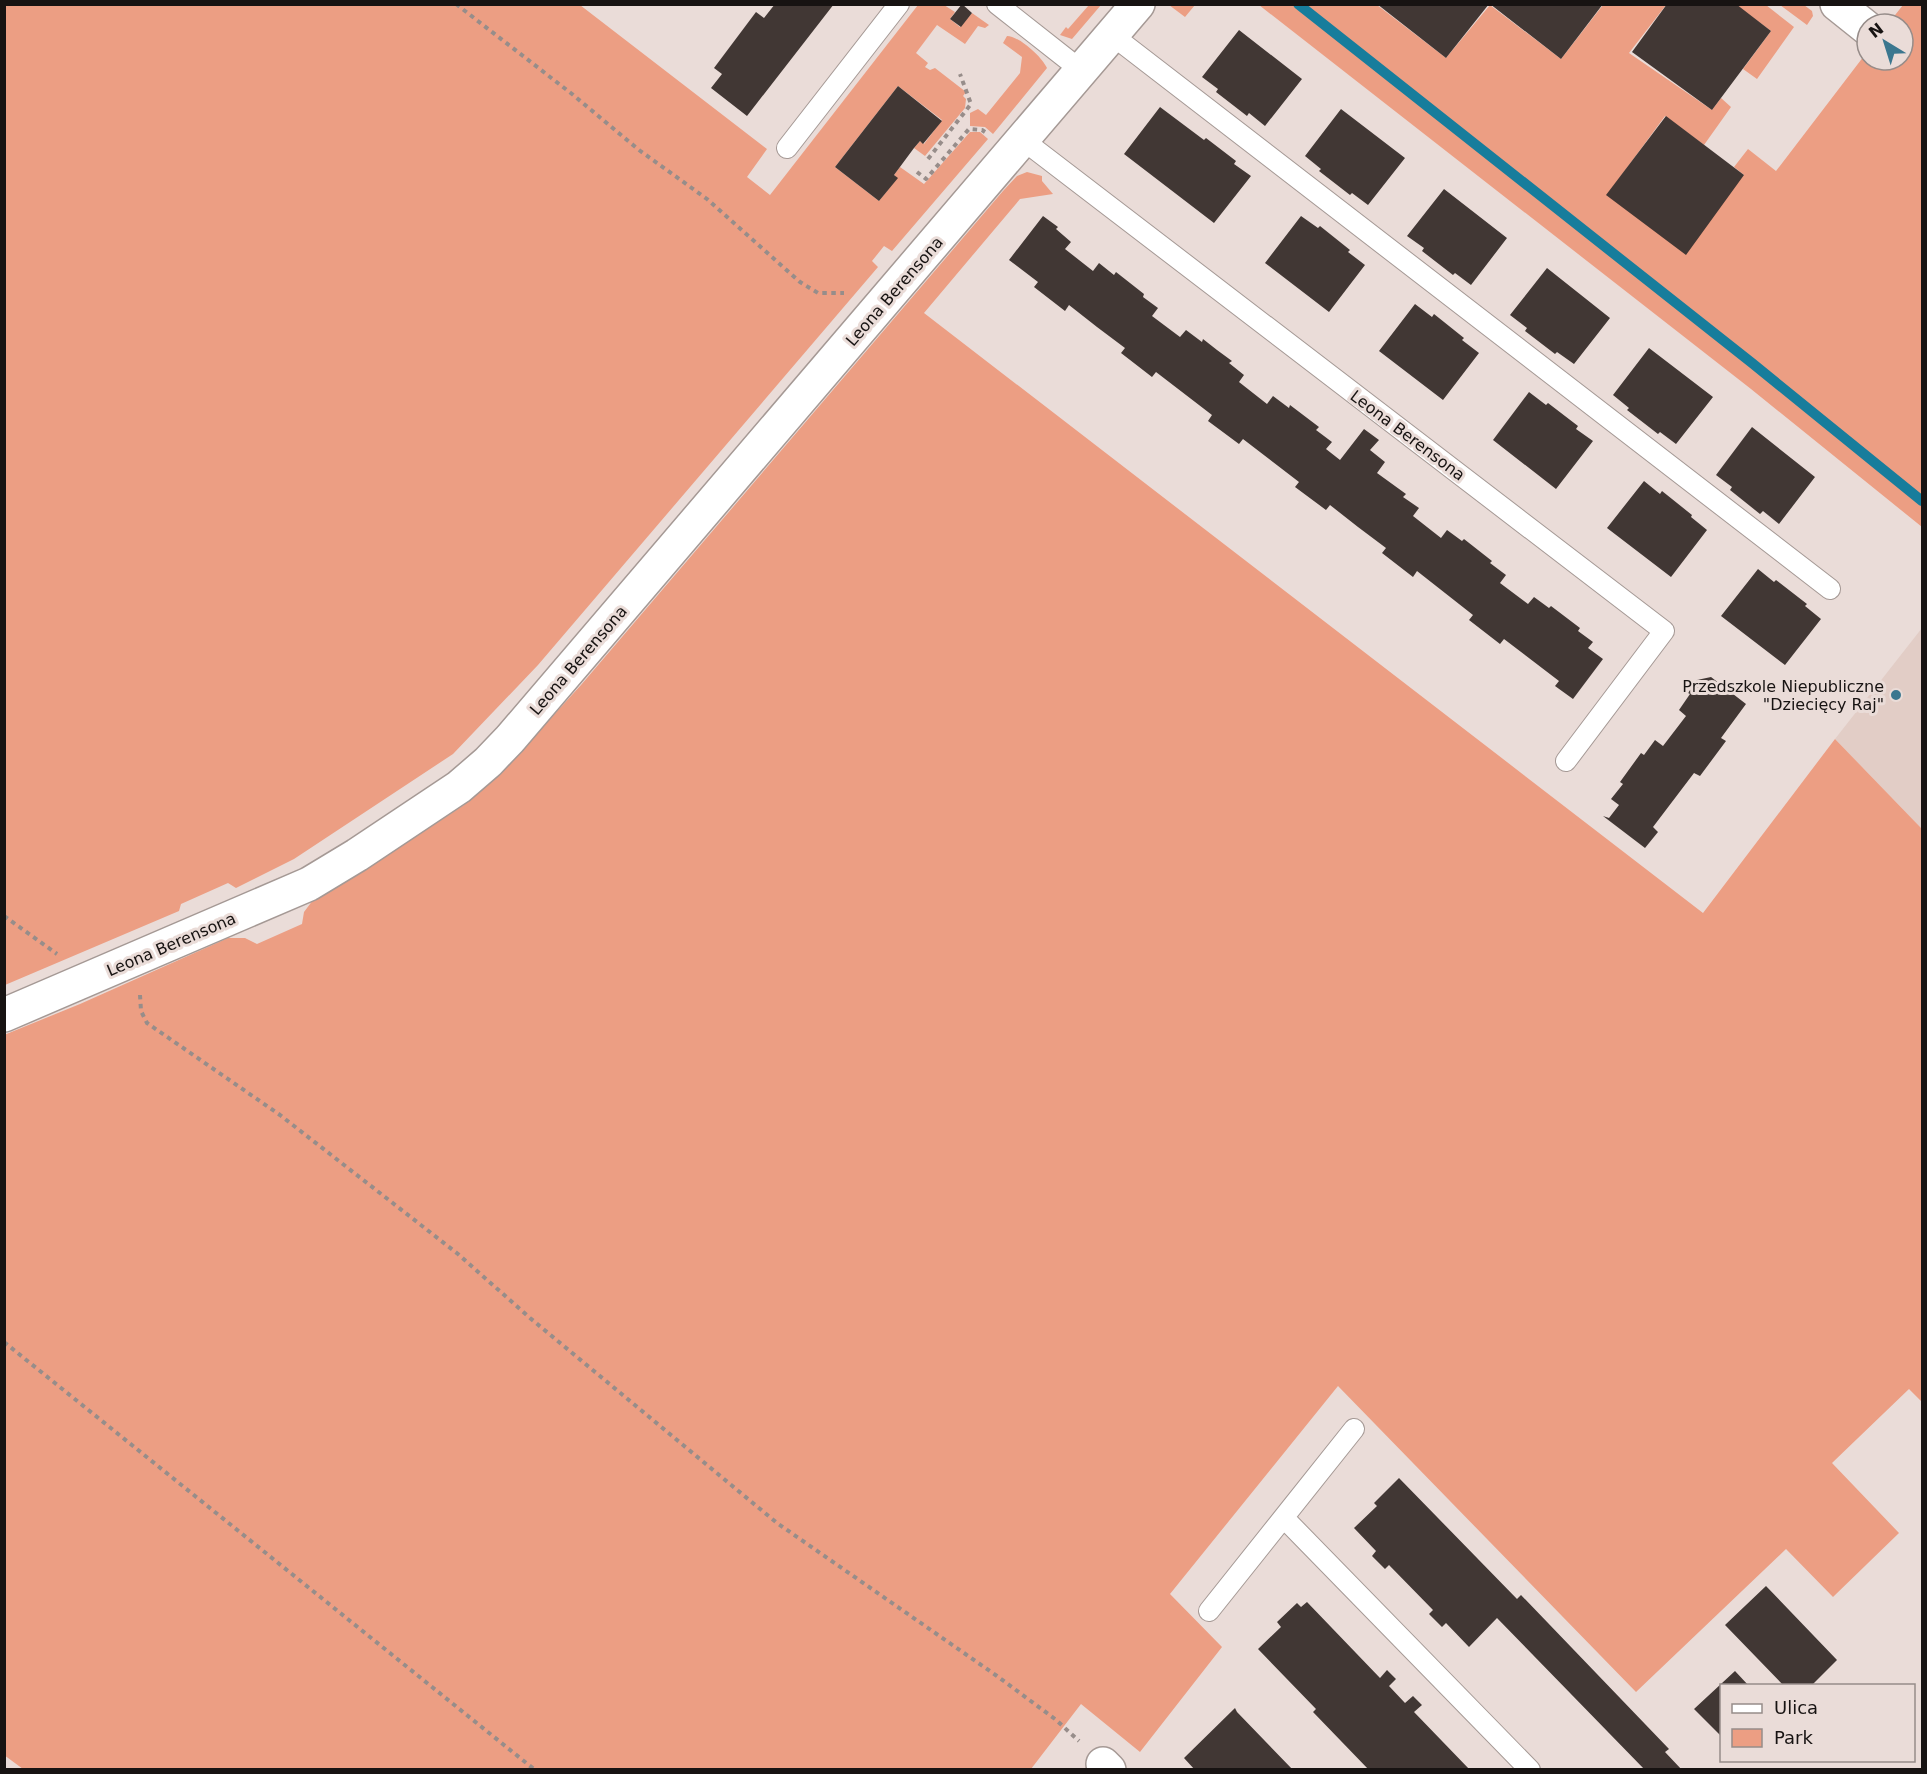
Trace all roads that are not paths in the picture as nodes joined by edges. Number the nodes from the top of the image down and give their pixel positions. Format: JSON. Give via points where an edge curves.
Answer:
{"nodes":[{"id":1,"x":899,"y":4,"type":"edge"},
{"id":2,"x":997,"y":4,"type":"edge"},
{"id":3,"x":1138,"y":4,"type":"edge"},
{"id":4,"x":1837,"y":4,"type":"edge"},
{"id":5,"x":1855,"y":18,"type":"edge"},
{"id":6,"x":1112,"y":35,"type":"junction"},
{"id":7,"x":1082,"y":71,"type":"junction"},
{"id":8,"x":1023,"y":140,"type":"junction"},
{"id":9,"x":787,"y":147,"type":"dead end"},
{"id":10,"x":1830,"y":589,"type":"dead end"},
{"id":11,"x":1566,"y":761,"type":"dead end"},
{"id":12,"x":4,"y":1015,"type":"edge"},
{"id":13,"x":1354,"y":1429,"type":"dead end"},
{"id":14,"x":1284,"y":1518,"type":"junction"},
{"id":15,"x":1209,"y":1611,"type":"dead end"},
{"id":16,"x":1530,"y":1770,"type":"edge"}],
"edges":[{"from":1,"to":9,"type":"lane"},
{"from":2,"to":7,"type":"lane"},
{"from":3,"to":6,"type":"street","name":"Leona Berensona"},
{"from":4,"to":5,"type":"street"},
{"from":6,"to":7,"type":"street","name":"Leona Berensona"},
{"from":6,"to":10,"type":"lane"},
{"from":7,"to":8,"type":"street","name":"Leona Berensona"},
{"from":8,"to":11,"type":"lane","name":"Leona Berensona","via":[[1664,631]]},
{"from":8,"to":12,"type":"street","name":"Leona Berensona","via":[[488,762],[439,801],[309,884]]},
{"from":13,"to":14,"type":"lane"},
{"from":14,"to":15,"type":"lane"},
{"from":14,"to":16,"type":"lane"}]}
